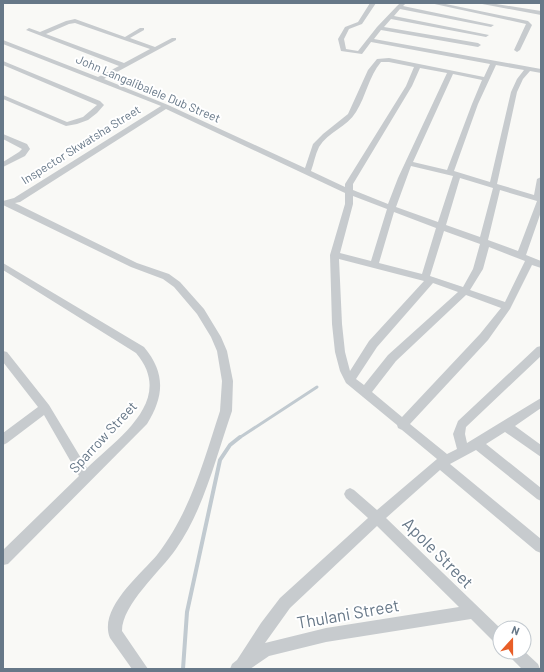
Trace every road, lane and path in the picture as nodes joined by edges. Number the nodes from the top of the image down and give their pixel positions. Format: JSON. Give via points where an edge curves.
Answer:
{"nodes":[{"id":1,"x":373,"y":3,"type":"edge"},
{"id":2,"x":433,"y":3,"type":"edge"},
{"id":3,"x":480,"y":3,"type":"edge"},
{"id":4,"x":401,"y":5,"type":"edge"},
{"id":5,"x":500,"y":6,"type":"junction"},
{"id":6,"x":541,"y":13,"type":"edge"},
{"id":7,"x":496,"y":15,"type":"junction"},
{"id":8,"x":390,"y":17,"type":"junction"},
{"id":9,"x":491,"y":25,"type":"junction"},
{"id":10,"x":379,"y":28,"type":"junction"},
{"id":11,"x":29,"y":30,"type":"dead end"},
{"id":12,"x":142,"y":30,"type":"dead end"},
{"id":13,"x":41,"y":34,"type":"junction"},
{"id":14,"x":486,"y":35,"type":"junction"},
{"id":15,"x":125,"y":39,"type":"junction"},
{"id":16,"x":174,"y":39,"type":"dead end"},
{"id":17,"x":369,"y":40,"type":"junction"},
{"id":18,"x":3,"y":42,"type":"edge"},
{"id":19,"x":478,"y":45,"type":"junction"},
{"id":20,"x":155,"y":49,"type":"junction"},
{"id":21,"x":517,"y":50,"type":"dead end"},
{"id":22,"x":470,"y":57,"type":"junction"},
{"id":23,"x":494,"y":62,"type":"junction"},
{"id":24,"x":3,"y":63,"type":"edge"},
{"id":25,"x":125,"y":66,"type":"junction"},
{"id":26,"x":418,"y":66,"type":"junction"},
{"id":27,"x":528,"y":69,"type":"junction"},
{"id":28,"x":541,"y":71,"type":"edge"},
{"id":29,"x":451,"y":72,"type":"junction"},
{"id":30,"x":99,"y":79,"type":"junction"},
{"id":31,"x":486,"y":79,"type":"junction"},
{"id":32,"x":3,"y":97,"type":"edge"},
{"id":33,"x":166,"y":106,"type":"junction"},
{"id":34,"x":3,"y":136,"type":"edge"},
{"id":35,"x":409,"y":164,"type":"junction"},
{"id":36,"x":3,"y":166,"type":"edge"},
{"id":37,"x":307,"y":172,"type":"junction"},
{"id":38,"x":453,"y":174,"type":"junction"},
{"id":39,"x":541,"y":179,"type":"edge"},
{"id":40,"x":495,"y":186,"type":"junction"},
{"id":41,"x":348,"y":191,"type":"junction"},
{"id":42,"x":540,"y":200,"type":"edge"},
{"id":43,"x":5,"y":203,"type":"edge"},
{"id":44,"x":390,"y":208,"type":"junction"},
{"id":45,"x":442,"y":226,"type":"junction"},
{"id":46,"x":484,"y":242,"type":"junction"},
{"id":47,"x":334,"y":255,"type":"junction"},
{"id":48,"x":521,"y":256,"type":"junction"},
{"id":49,"x":530,"y":260,"type":"junction"},
{"id":50,"x":541,"y":265,"type":"edge"},
{"id":51,"x":3,"y":266,"type":"edge"},
{"id":52,"x":374,"y":266,"type":"junction"},
{"id":53,"x":428,"y":279,"type":"junction"},
{"id":54,"x":465,"y":291,"type":"junction"},
{"id":55,"x":507,"y":307,"type":"junction"},
{"id":56,"x":541,"y":350,"type":"edge"},
{"id":57,"x":3,"y":356,"type":"edge"},
{"id":58,"x":350,"y":380,"type":"junction"},
{"id":59,"x":365,"y":392,"type":"junction"},
{"id":60,"x":541,"y":402,"type":"edge"},
{"id":61,"x":45,"y":408,"type":"junction"},
{"id":62,"x":402,"y":425,"type":"junction"},
{"id":63,"x":506,"y":426,"type":"junction"},
{"id":64,"x":3,"y":440,"type":"edge"},
{"id":65,"x":477,"y":444,"type":"junction"},
{"id":66,"x":464,"y":451,"type":"junction"},
{"id":67,"x":541,"y":452,"type":"edge"},
{"id":68,"x":443,"y":461,"type":"junction"},
{"id":69,"x":86,"y":478,"type":"junction"},
{"id":70,"x":350,"y":494,"type":"dead end"},
{"id":71,"x":541,"y":495,"type":"edge"},
{"id":72,"x":377,"y":518,"type":"junction"},
{"id":73,"x":541,"y":547,"type":"edge"},
{"id":74,"x":3,"y":559,"type":"edge"},
{"id":75,"x":472,"y":612,"type":"junction"},
{"id":76,"x":492,"y":631,"type":"edge"},
{"id":77,"x":523,"y":660,"type":"edge"},
{"id":78,"x":240,"y":667,"type":"edge"},
{"id":79,"x":141,"y":669,"type":"edge"},
{"id":80,"x":533,"y":669,"type":"edge"}],
"edges":[{"from":1,"to":17,"type":"street","via":[[360,23],[347,28],[341,39],[342,50],[360,53]]},
{"from":2,"to":7,"type":"street"},
{"from":3,"to":5,"type":"street"},
{"from":4,"to":8,"type":"street"},
{"from":4,"to":9,"type":"street"},
{"from":5,"to":6,"type":"street"},
{"from":5,"to":7,"type":"street"},
{"from":7,"to":9,"type":"street"},
{"from":7,"to":21,"type":"street","via":[[529,24]]},
{"from":8,"to":10,"type":"street"},
{"from":8,"to":14,"type":"street"},
{"from":9,"to":14,"type":"street"},
{"from":10,"to":17,"type":"street"},
{"from":10,"to":19,"type":"street"},
{"from":11,"to":13,"type":"street"},
{"from":12,"to":15,"type":"street"},
{"from":13,"to":15,"type":"street","via":[[73,21]]},
{"from":13,"to":25,"type":"street"},
{"from":14,"to":19,"type":"street"},
{"from":15,"to":20,"type":"street"},
{"from":16,"to":20,"type":"street"},
{"from":17,"to":22,"type":"street"},
{"from":18,"to":30,"type":"street","name":"John Langalibalele Dub Street"},
{"from":19,"to":22,"type":"street"},
{"from":20,"to":25,"type":"street"},
{"from":22,"to":23,"type":"street"},
{"from":23,"to":27,"type":"street"},
{"from":23,"to":31,"type":"street"},
{"from":24,"to":32,"type":"street","via":[[101,105],[79,122],[66,124]]},
{"from":25,"to":30,"type":"street"},
{"from":26,"to":29,"type":"street"},
{"from":26,"to":37,"type":"street","via":[[385,60],[378,62],[350,117],[317,145]]},
{"from":26,"to":41,"type":"street","via":[[409,86],[351,180]]},
{"from":27,"to":28,"type":"street"},
{"from":27,"to":40,"type":"street","via":[[514,92],[499,155]]},
{"from":29,"to":31,"type":"street"},
{"from":29,"to":35,"type":"street"},
{"from":30,"to":33,"type":"street","name":"John Langalibalele Dub Street"},
{"from":31,"to":38,"type":"street"},
{"from":33,"to":37,"type":"street","name":"John Langalibalele Dub Street"},
{"from":33,"to":43,"type":"street","name":"Inspector Skwatsha Street","via":[[17,200]]},
{"from":34,"to":36,"type":"street","via":[[26,149]]},
{"from":35,"to":38,"type":"street"},
{"from":35,"to":44,"type":"street"},
{"from":37,"to":41,"type":"street","name":"John Langalibalele Dub Street"},
{"from":38,"to":40,"type":"street"},
{"from":38,"to":45,"type":"street"},
{"from":39,"to":42,"type":"street"},
{"from":40,"to":42,"type":"street"},
{"from":40,"to":46,"type":"street"},
{"from":41,"to":44,"type":"street","name":"John Langalibalele Dub Street"},
{"from":41,"to":47,"type":"street","via":[[348,204]]},
{"from":42,"to":48,"type":"street"},
{"from":43,"to":79,"type":"street","via":[[123,260],[172,280],[199,309],[218,340],[226,372],[228,399],[205,470],[174,542],[124,603],[115,619],[115,633]]},
{"from":44,"to":45,"type":"street","name":"John Langalibalele Dub Street"},
{"from":44,"to":52,"type":"street"},
{"from":45,"to":46,"type":"street","name":"John Langalibalele Dub Street"},
{"from":45,"to":53,"type":"street","via":[[428,263]]},
{"from":46,"to":48,"type":"street","name":"John Langalibalele Dub Street"},
{"from":46,"to":54,"type":"street","via":[[484,253],[478,269]]},
{"from":47,"to":52,"type":"street"},
{"from":47,"to":58,"type":"street","via":[[339,345],[344,371]]},
{"from":48,"to":49,"type":"street","name":"John Langalibalele Dub Street"},
{"from":49,"to":50,"type":"street","name":"John Langalibalele Dub Street"},
{"from":49,"to":55,"type":"street"},
{"from":51,"to":69,"type":"street","name":"Sparrow Street","via":[[129,342],[151,363],[155,387],[154,400],[148,414]]},
{"from":52,"to":53,"type":"street"},
{"from":53,"to":54,"type":"street"},
{"from":53,"to":58,"type":"street","via":[[373,344]]},
{"from":54,"to":55,"type":"street"},
{"from":54,"to":59,"type":"street","via":[[392,358]]},
{"from":55,"to":62,"type":"street","via":[[484,337]]},
{"from":56,"to":66,"type":"street","via":[[462,424],[458,435]]},
{"from":57,"to":61,"type":"street"},
{"from":58,"to":59,"type":"street"},
{"from":59,"to":62,"type":"street"},
{"from":60,"to":63,"type":"street"},
{"from":61,"to":64,"type":"street"},
{"from":61,"to":69,"type":"street"},
{"from":62,"to":68,"type":"street"},
{"from":63,"to":65,"type":"street"},
{"from":63,"to":67,"type":"street"},
{"from":65,"to":66,"type":"street"},
{"from":65,"to":71,"type":"street"},
{"from":66,"to":68,"type":"street"},
{"from":68,"to":72,"type":"street"},
{"from":68,"to":73,"type":"street"},
{"from":69,"to":74,"type":"street","name":"Sparrow Street"},
{"from":70,"to":72,"type":"street","name":"Apole Street"},
{"from":72,"to":75,"type":"street","name":"Apole Street"},
{"from":72,"to":78,"type":"street","via":[[285,604]]},
{"from":75,"to":76,"type":"street","name":"Apole Street"},
{"from":75,"to":78,"type":"street","name":"Thulani Street","via":[[326,635],[281,645],[265,650]]},
{"from":77,"to":80,"type":"street"}]}
